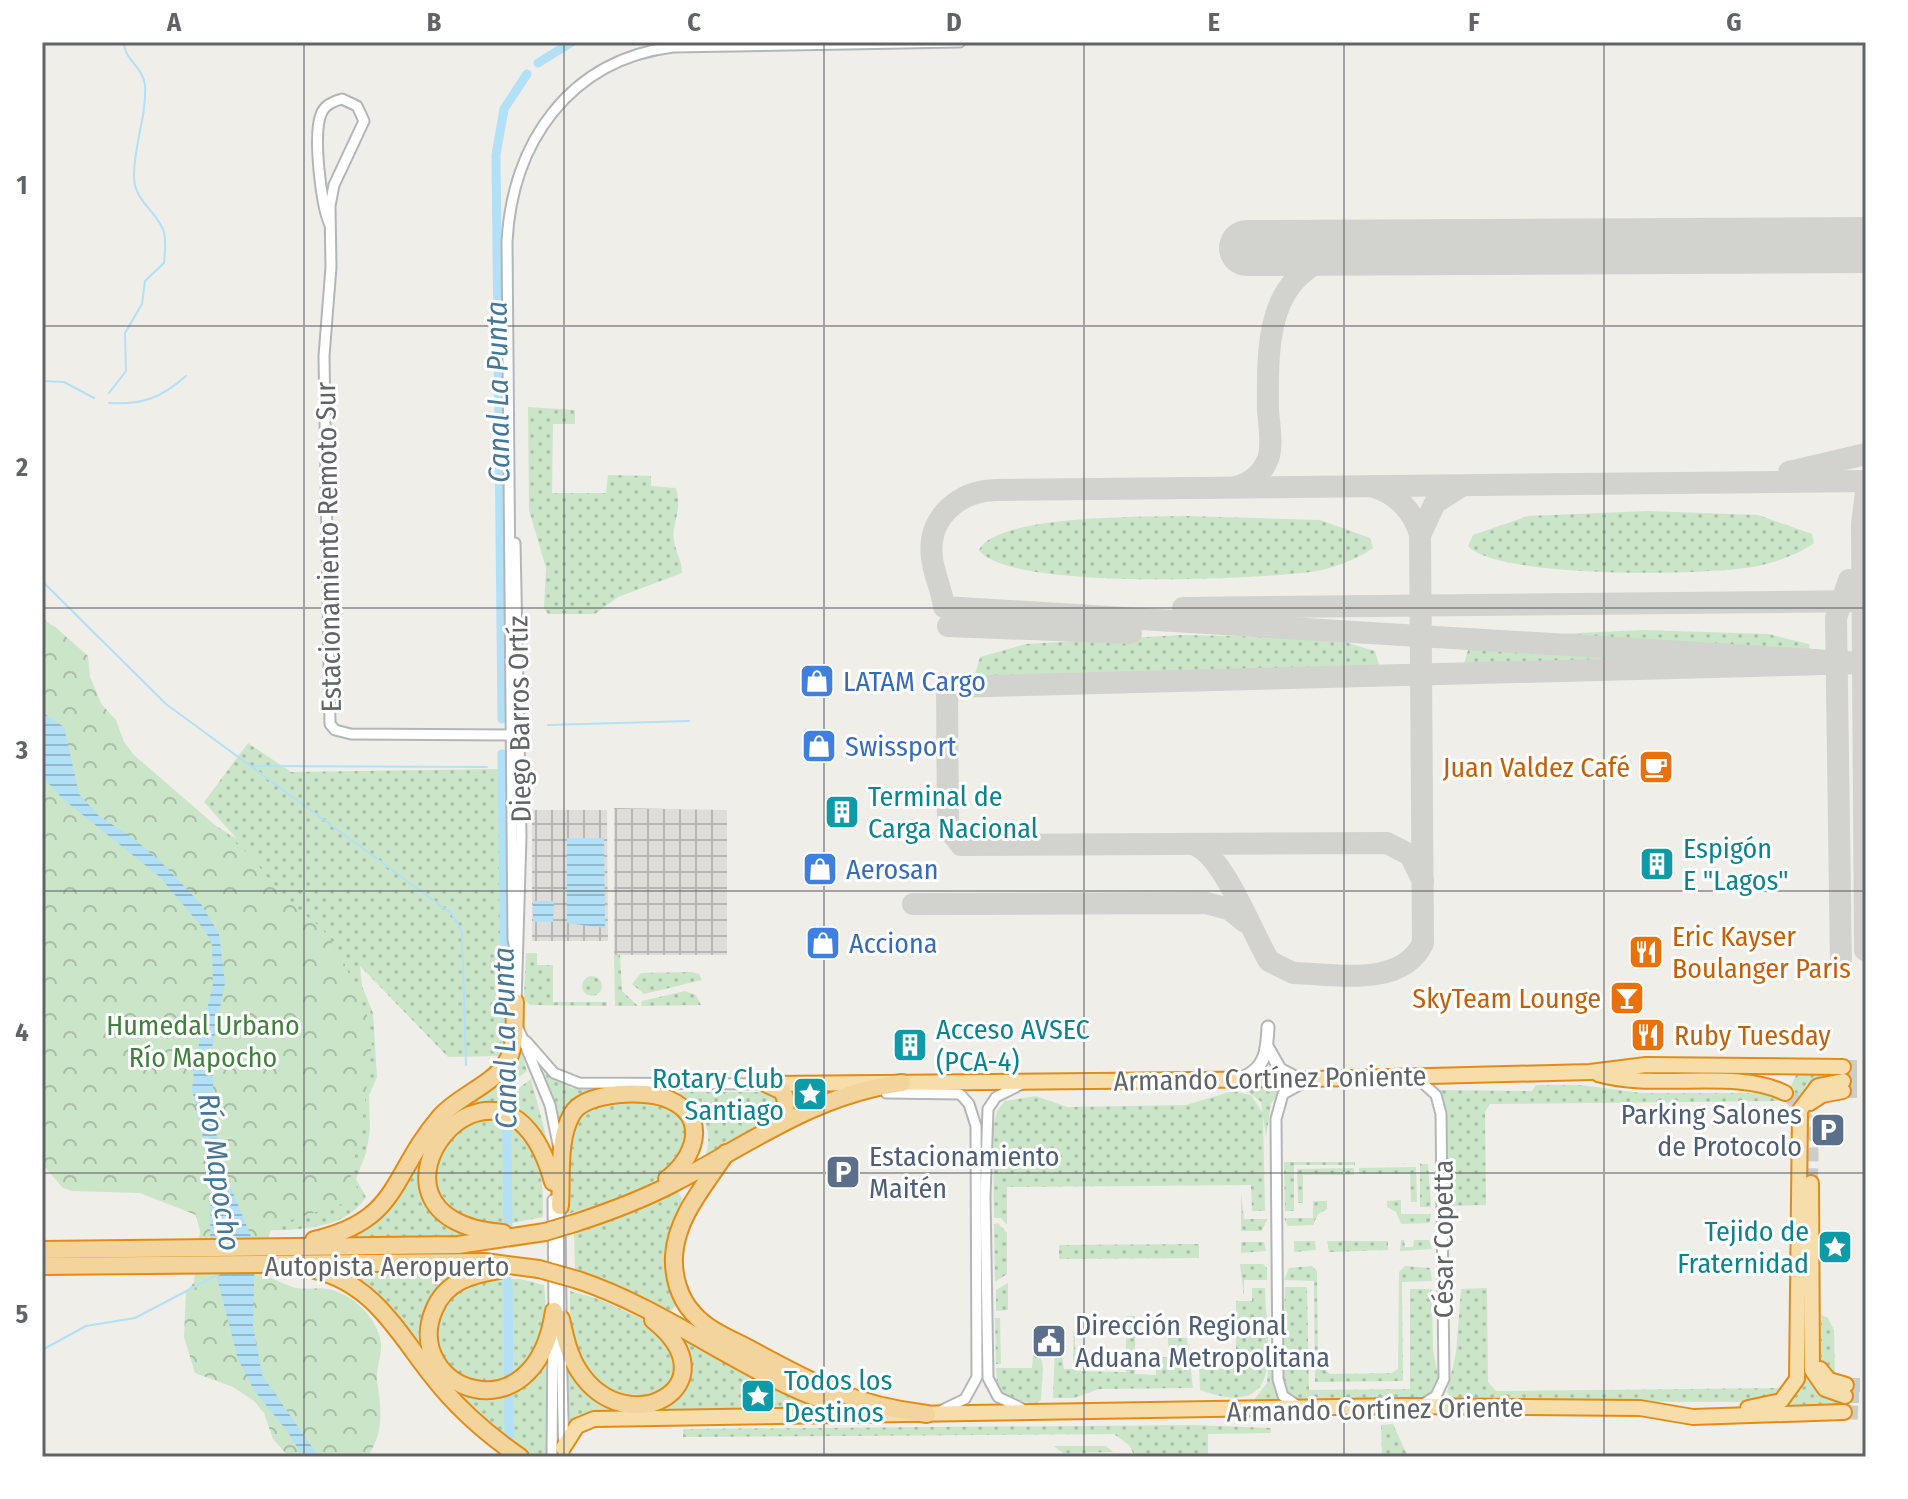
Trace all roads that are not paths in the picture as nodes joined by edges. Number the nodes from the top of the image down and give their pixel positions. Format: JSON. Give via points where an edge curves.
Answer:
{"nodes":[{"id":1,"x":960,"y":42,"type":"edge"},
{"id":2,"x":330,"y":225,"type":"junction"},
{"id":3,"x":516,"y":736,"type":"junction"},
{"id":4,"x":515,"y":1002,"type":"joint"},
{"id":5,"x":1268,"y":1027,"type":"dead end"},
{"id":6,"x":516,"y":1032,"type":"junction"},
{"id":7,"x":1267,"y":1046,"type":"junction"},
{"id":8,"x":535,"y":1071,"type":"junction"},
{"id":9,"x":1590,"y":1072,"type":"junction"},
{"id":10,"x":1405,"y":1076,"type":"junction"},
{"id":11,"x":1242,"y":1078,"type":"junction"},
{"id":12,"x":1306,"y":1079,"type":"junction"},
{"id":13,"x":1028,"y":1082,"type":"junction"},
{"id":14,"x":902,"y":1083,"type":"junction"},
{"id":15,"x":767,"y":1084,"type":"junction"},
{"id":16,"x":1785,"y":1093,"type":"tunnel mouth"},
{"id":17,"x":820,"y":1104,"type":"junction"},
{"id":18,"x":768,"y":1130,"type":"junction"},
{"id":19,"x":726,"y":1153,"type":"junction"},
{"id":20,"x":553,"y":1182,"type":"junction"},
{"id":21,"x":1811,"y":1183,"type":"tunnel mouth"},
{"id":22,"x":630,"y":1204,"type":"junction"},
{"id":23,"x":560,"y":1206,"type":"junction"},
{"id":24,"x":541,"y":1233,"type":"junction"},
{"id":25,"x":285,"y":1247,"type":"junction"},
{"id":26,"x":42,"y":1250,"type":"edge"},
{"id":27,"x":287,"y":1265,"type":"junction"},
{"id":28,"x":532,"y":1268,"type":"junction"},
{"id":29,"x":42,"y":1269,"type":"edge"},
{"id":30,"x":623,"y":1296,"type":"junction"},
{"id":31,"x":557,"y":1315,"type":"junction"},
{"id":32,"x":1845,"y":1390,"type":"tunnel mouth"},
{"id":33,"x":1416,"y":1406,"type":"junction"},
{"id":34,"x":1640,"y":1408,"type":"junction"},
{"id":35,"x":1312,"y":1409,"type":"junction"},
{"id":36,"x":1060,"y":1412,"type":"junction"},
{"id":37,"x":1844,"y":1412,"type":"tunnel mouth"},
{"id":38,"x":927,"y":1414,"type":"junction"},
{"id":39,"x":906,"y":1415,"type":"junction"},
{"id":40,"x":512,"y":1451,"type":"edge"},
{"id":41,"x":560,"y":1454,"type":"edge"}],
"edges":[{"from":1,"to":3,"type":"street","name":"Diego Barros Ortíz","via":[[660,48],[608,67],[561,103],[523,158],[510,203],[507,242]]},
{"from":2,"to":2,"type":"street","name":"Estacionamiento Remoto Sur","via":[[334,185],[364,121],[357,106],[342,99],[329,103],[320,121],[321,199]]},
{"from":2,"to":3,"type":"street","name":"Estacionamiento Remoto Sur","via":[[324,356],[330,724],[351,734]]},
{"from":3,"to":4,"type":"street","name":"Diego Barros Ortíz","via":[[520,900]]},
{"from":4,"to":6,"type":"highway"},
{"from":5,"to":7,"type":"street"},
{"from":6,"to":8,"type":"street"},
{"from":6,"to":15,"type":"street","via":[[554,1073],[579,1083]]},
{"from":6,"to":25,"type":"highway","via":[[501,1069],[440,1117],[369,1219],[342,1233]]},
{"from":7,"to":11,"type":"street","via":[[1259,1067]]},
{"from":7,"to":12,"type":"street","via":[[1280,1069]]},
{"from":8,"to":20,"type":"street","via":[[552,1136]]},
{"from":8,"to":23,"type":"street","via":[[554,1120]]},
{"from":9,"to":10,"type":"highway","name":"Armando Cortínez Poniente"},
{"from":9,"to":16,"type":"highway","name":"Armando Cortínez Poniente","via":[[1624,1082],[1757,1083]]},
{"from":9,"to":34,"type":"highway","name":"Armando Cortínez Poniente","via":[[1646,1065],[1843,1080],[1810,1093],[1800,1110],[1795,1384],[1781,1401],[1761,1408]]},
{"from":10,"to":12,"type":"highway","name":"Armando Cortínez Poniente"},
{"from":10,"to":33,"type":"street","name":"César Copetta","via":[[1432,1090],[1441,1114],[1444,1379],[1436,1396]]},
{"from":11,"to":12,"type":"highway","name":"Armando Cortínez Poniente"},
{"from":11,"to":13,"type":"highway","name":"Armando Cortínez Poniente"},
{"from":12,"to":35,"type":"street","via":[[1287,1090],[1278,1104],[1279,1386],[1289,1403]]},
{"from":13,"to":14,"type":"highway","name":"Armando Cortínez Poniente"},
{"from":13,"to":36,"type":"street","via":[[996,1097],[986,1115],[987,1368],[994,1392],[1008,1405]]},
{"from":14,"to":15,"type":"highway","name":"Armando Cortínez Poniente"},
{"from":14,"to":17,"type":"highway","name":"Autopista Aeropuerto","via":[[856,1090]]},
{"from":15,"to":18,"type":"highway","via":[[782,1091],[787,1102]]},
{"from":17,"to":18,"type":"highway","name":"Autopista Aeropuerto"},
{"from":17,"to":38,"type":"street","via":[[928,1091],[955,1092],[969,1104],[976,1130],[977,1377],[961,1402]]},
{"from":18,"to":19,"type":"highway","name":"Autopista Aeropuerto"},
{"from":19,"to":22,"type":"highway","name":"Autopista Aeropuerto"},
{"from":19,"to":38,"type":"highway","via":[[678,1235],[675,1273],[689,1308],[705,1324],[829,1392]]},
{"from":20,"to":24,"type":"highway","via":[[535,1137],[506,1116],[473,1114],[446,1129],[431,1154],[430,1187],[442,1209],[462,1225],[498,1233]]},
{"from":20,"to":31,"type":"street"},
{"from":21,"to":32,"type":"highway","via":[[1812,1370],[1825,1389]]},
{"from":22,"to":23,"type":"highway","via":[[681,1168],[692,1151],[691,1121],[671,1100],[649,1095],[597,1097],[577,1107],[565,1132]]},
{"from":22,"to":24,"type":"highway","name":"Autopista Aeropuerto","bridge":true},
{"from":23,"to":31,"type":"street"},
{"from":24,"to":25,"type":"highway","name":"Autopista Aeropuerto","via":[[458,1245]]},
{"from":25,"to":26,"type":"highway","name":"Autopista Aeropuerto"},
{"from":27,"to":28,"type":"highway","name":"Autopista Aeropuerto","via":[[485,1262]]},
{"from":27,"to":29,"type":"highway","name":"Autopista Aeropuerto"},
{"from":27,"to":40,"type":"highway","via":[[337,1276],[368,1296],[452,1400]]},
{"from":28,"to":30,"type":"highway","name":"Autopista Aeropuerto","bridge":true},
{"from":28,"to":31,"type":"highway","via":[[479,1273],[441,1297],[430,1325],[434,1356],[449,1377],[473,1389],[509,1387],[540,1359]]},
{"from":30,"to":31,"type":"highway","via":[[671,1335],[681,1351],[679,1384],[659,1403],[627,1404],[596,1389],[576,1366]]},
{"from":30,"to":39,"type":"highway","name":"Autopista Aeropuerto","via":[[808,1395],[859,1410]]},
{"from":31,"to":41,"type":"street"},
{"from":33,"to":34,"type":"highway","name":"Armando Cortínez Oriente"},
{"from":33,"to":35,"type":"highway","name":"Armando Cortínez Oriente"},
{"from":34,"to":37,"type":"highway","name":"Armando Cortínez Oriente","via":[[1693,1417]]},
{"from":35,"to":36,"type":"highway","name":"Armando Cortínez Oriente"},
{"from":36,"to":38,"type":"highway","name":"Armando Cortínez Oriente"},
{"from":38,"to":39,"type":"highway","name":"Armando Cortínez Oriente"},
{"from":39,"to":41,"type":"highway","name":"Armando Cortínez Oriente","via":[[594,1419],[577,1426]]}]}
